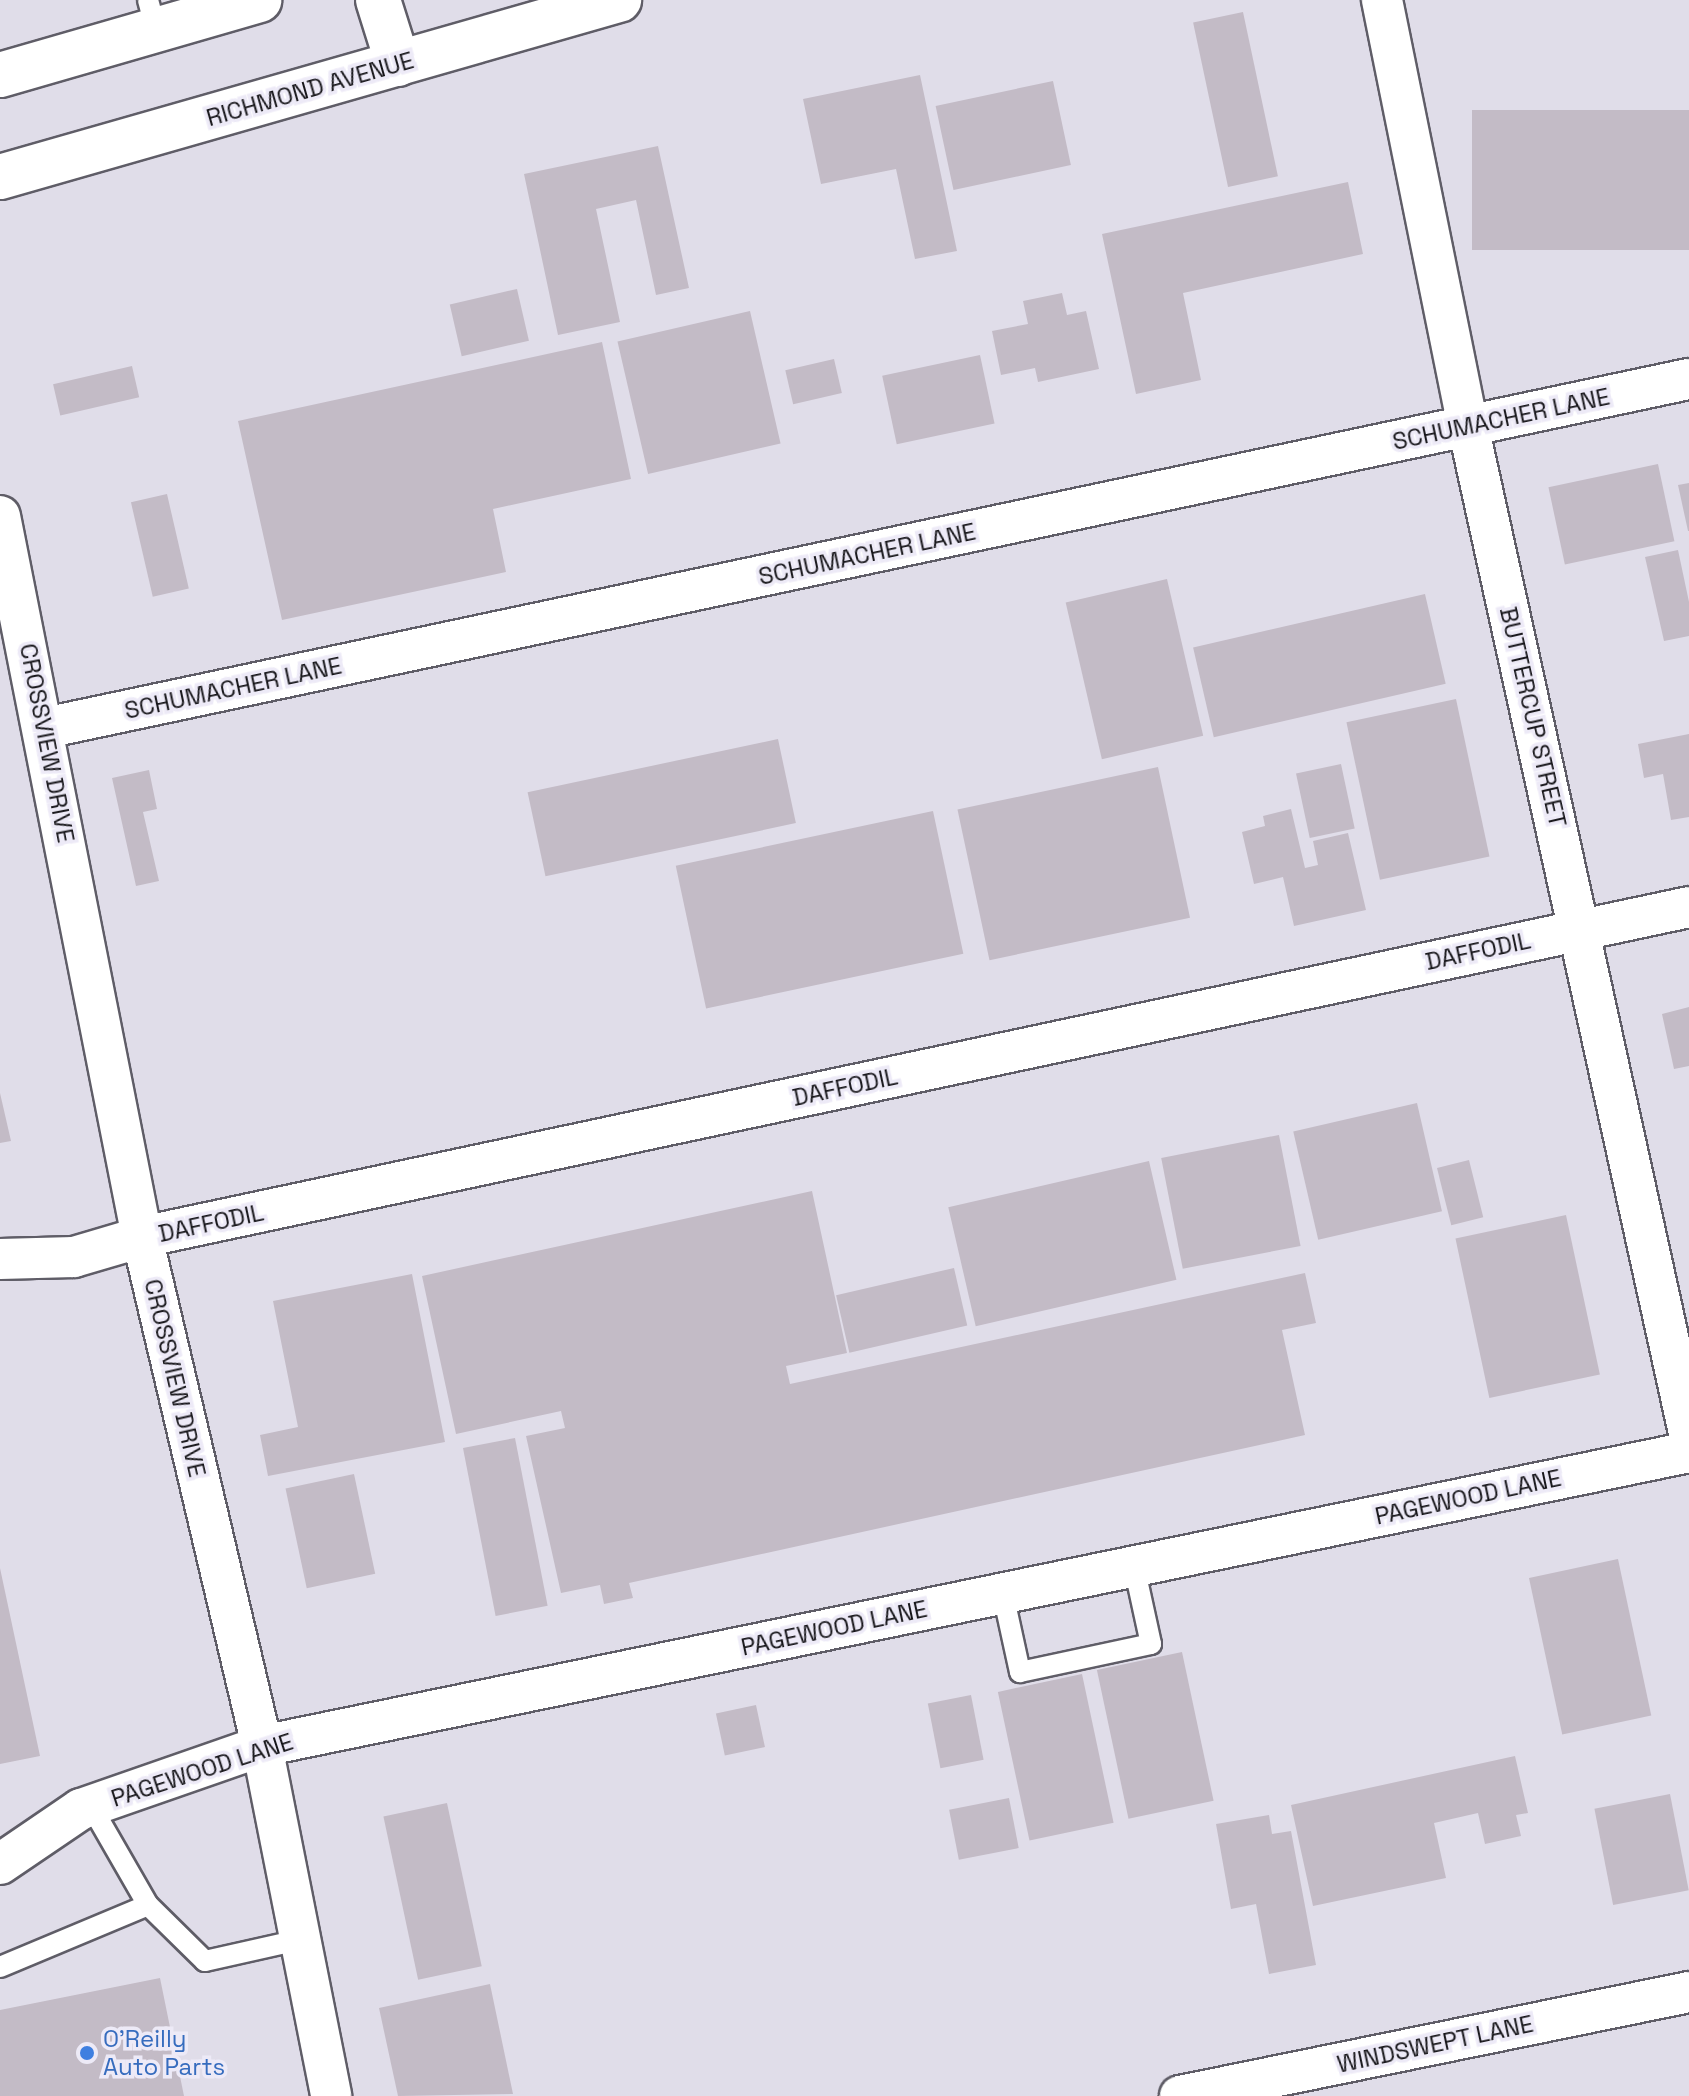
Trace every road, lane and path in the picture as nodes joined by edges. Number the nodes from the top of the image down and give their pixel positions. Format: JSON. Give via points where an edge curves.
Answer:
{"nodes":[{"id":1,"x":259,"y":0,"type":"edge"},
{"id":2,"x":378,"y":0,"type":"edge"},
{"id":3,"x":619,"y":0,"type":"edge"},
{"id":4,"x":1382,"y":0,"type":"edge"},
{"id":5,"x":152,"y":15,"type":"edge"},
{"id":6,"x":398,"y":64,"type":"junction"},
{"id":7,"x":0,"y":75,"type":"edge"},
{"id":8,"x":0,"y":177,"type":"edge"},
{"id":9,"x":1689,"y":379,"type":"edge"},
{"id":10,"x":1468,"y":426,"type":"junction"},
{"id":11,"x":0,"y":516,"type":"edge"},
{"id":12,"x":45,"y":728,"type":"junction"},
{"id":13,"x":1689,"y":907,"type":"edge"},
{"id":14,"x":1581,"y":929,"type":"junction"},
{"id":15,"x":142,"y":1237,"type":"junction"},
{"id":16,"x":0,"y":1259,"type":"edge"},
{"id":17,"x":1689,"y":1433,"type":"edge"},
{"id":18,"x":1689,"y":1452,"type":"edge"},
{"id":19,"x":1134,"y":1566,"type":"junction"},
{"id":20,"x":1003,"y":1594,"type":"junction"},
{"id":21,"x":262,"y":1746,"type":"junction"},
{"id":22,"x":91,"y":1806,"type":"junction"},
{"id":23,"x":0,"y":1864,"type":"edge"},
{"id":24,"x":148,"y":1905,"type":"junction"},
{"id":25,"x":299,"y":1940,"type":"junction"},
{"id":26,"x":0,"y":1967,"type":"edge"},
{"id":27,"x":1689,"y":1992,"type":"edge"},
{"id":28,"x":331,"y":2096,"type":"edge"},
{"id":29,"x":1180,"y":2096,"type":"edge"}],
"edges":[{"from":1,"to":5,"type":"main road"},
{"from":2,"to":6,"type":"main road"},
{"from":3,"to":6,"type":"main road","name":"RICHMOND AVENUE"},
{"from":4,"to":10,"type":"street","name":"BUTTERCUP STREET"},
{"from":5,"to":7,"type":"main road"},
{"from":6,"to":8,"type":"main road","name":"RICHMOND AVENUE"},
{"from":9,"to":10,"type":"street","name":"SCHUMACHER LANE"},
{"from":10,"to":12,"type":"street","name":"SCHUMACHER LANE"},
{"from":10,"to":14,"type":"street","name":"BUTTERCUP STREET"},
{"from":11,"to":12,"type":"street","name":"CROSSVIEW DRIVE"},
{"from":12,"to":15,"type":"street","name":"CROSSVIEW DRIVE"},
{"from":13,"to":14,"type":"street","name":"DAFFODIL"},
{"from":14,"to":15,"type":"street","name":"DAFFODIL"},
{"from":14,"to":17,"type":"street","name":"BUTTERCUP STREET"},
{"from":15,"to":16,"type":"street","name":"DAFFODIL","via":[[74,1257]]},
{"from":15,"to":21,"type":"street","name":"CROSSVIEW DRIVE"},
{"from":18,"to":19,"type":"street","name":"PAGEWOOD LANE"},
{"from":19,"to":20,"type":"street","name":"PAGEWOOD LANE"},
{"from":19,"to":20,"type":"lane","via":[[1151,1644],[1020,1672]]},
{"from":20,"to":21,"type":"street","name":"PAGEWOOD LANE"},
{"from":21,"to":22,"type":"street","name":"PAGEWOOD LANE"},
{"from":21,"to":25,"type":"street","name":"CROSSVIEW DRIVE"},
{"from":22,"to":23,"type":"street","name":"PAGEWOOD LANE"},
{"from":22,"to":24,"type":"lane"},
{"from":24,"to":25,"type":"lane","via":[[205,1961]]},
{"from":24,"to":26,"type":"lane"},
{"from":25,"to":28,"type":"street","name":"CROSSVIEW DRIVE"},
{"from":27,"to":29,"type":"street","name":"WINDSWEPT LANE"}]}
